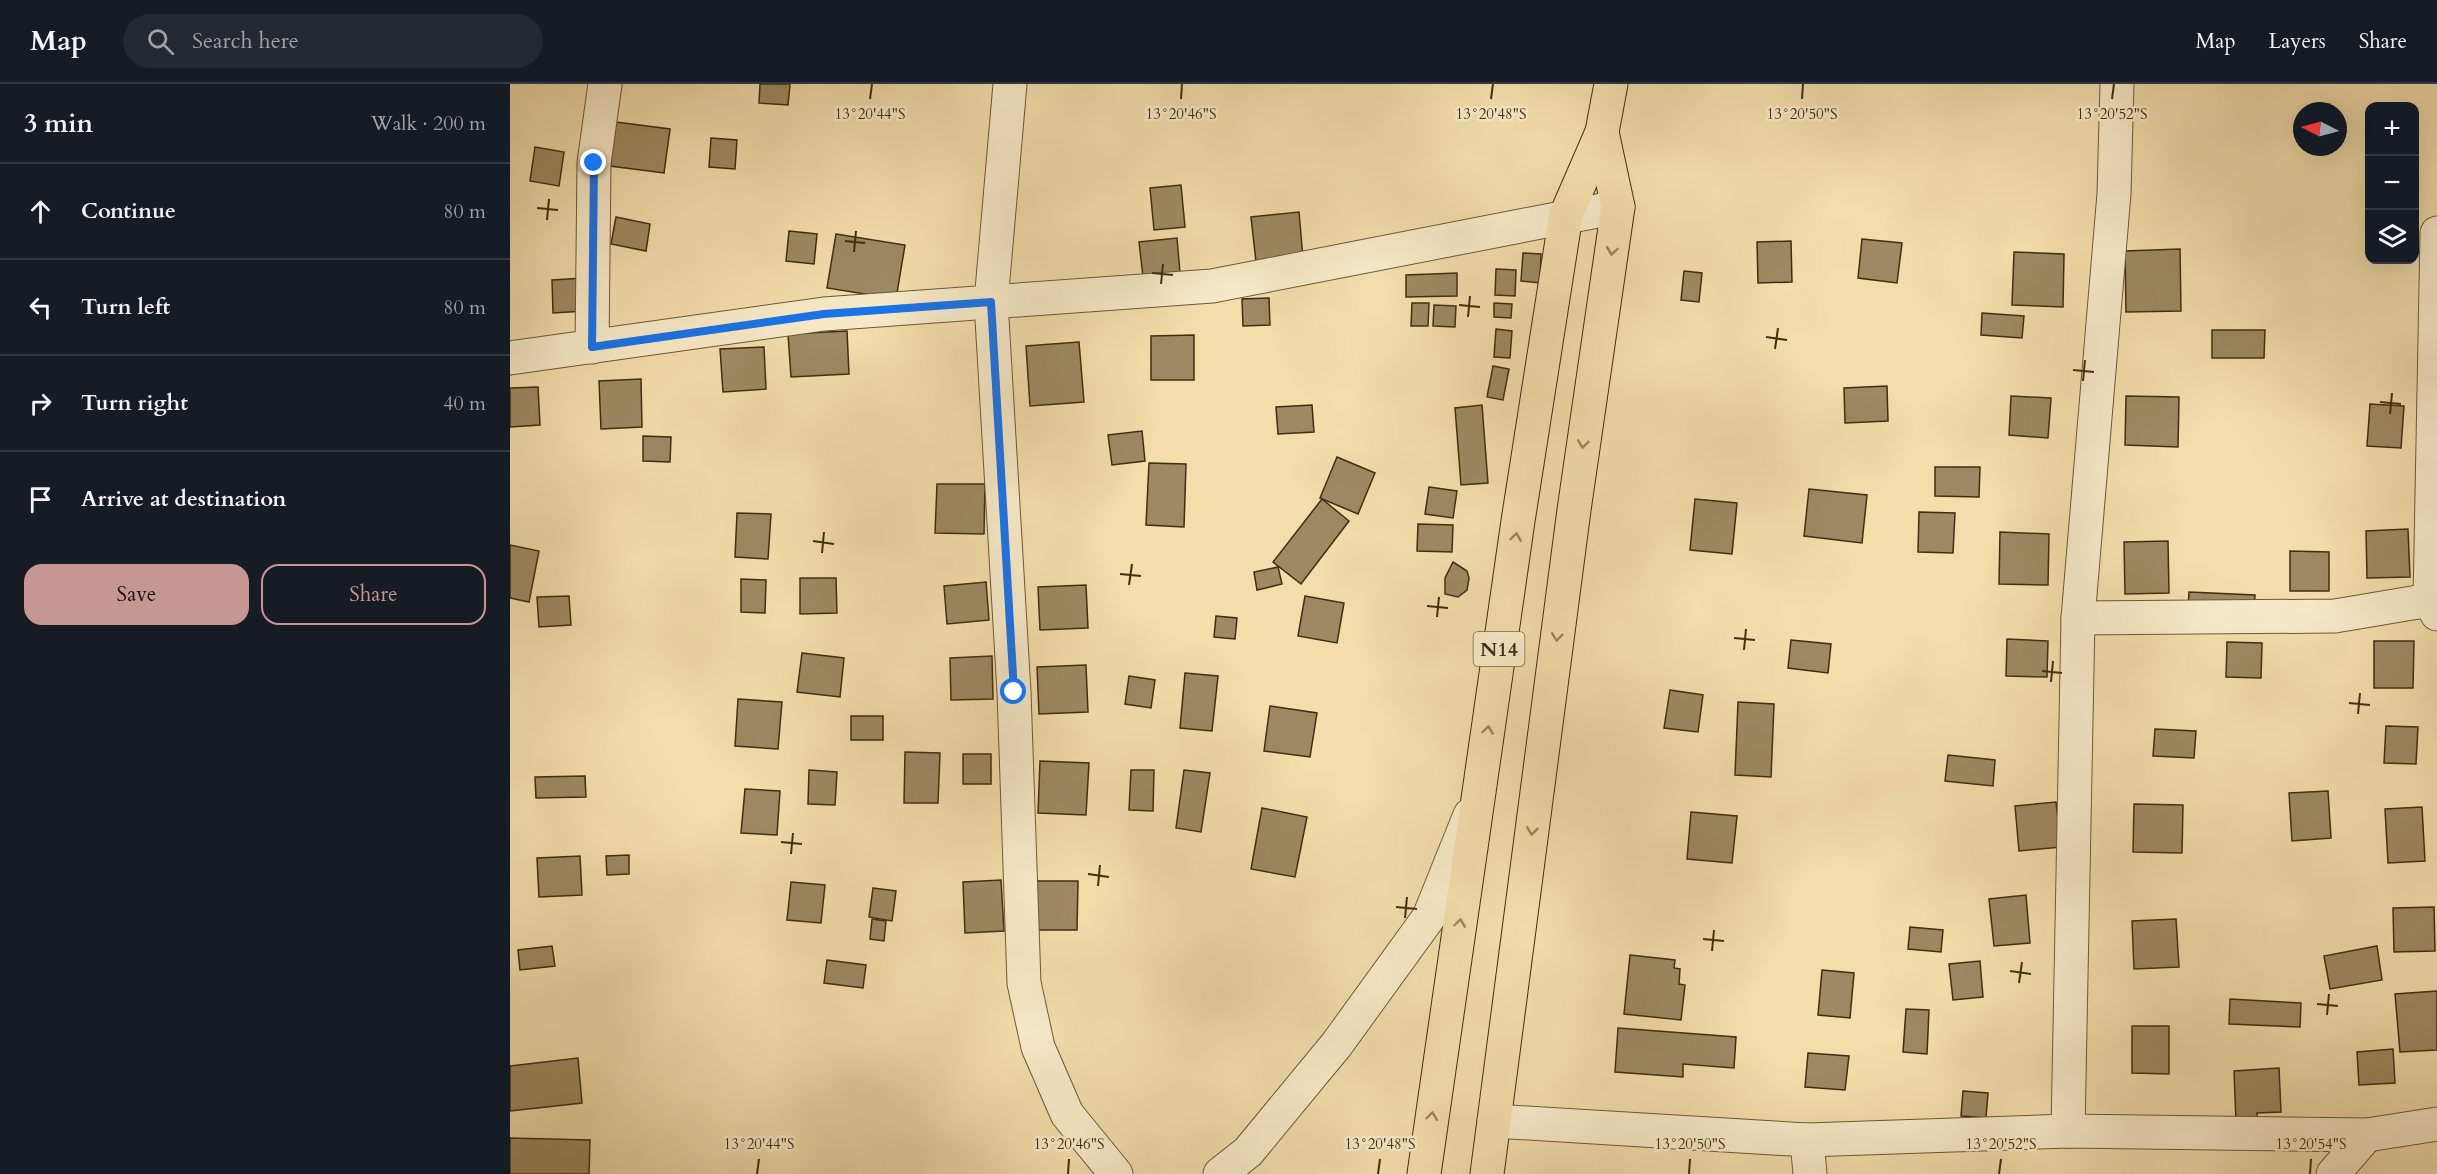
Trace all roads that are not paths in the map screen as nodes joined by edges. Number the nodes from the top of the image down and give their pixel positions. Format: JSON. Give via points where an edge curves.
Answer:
{"nodes":[{"id":1,"x":605,"y":84,"type":"edge"},
{"id":2,"x":1010,"y":84,"type":"edge"},
{"id":3,"x":1611,"y":84,"type":"edge"},
{"id":4,"x":2117,"y":84,"type":"edge"},
{"id":5,"x":1602,"y":132,"type":"junction"},
{"id":6,"x":1618,"y":207,"type":"junction"},
{"id":7,"x":1566,"y":215,"type":"junction"},
{"id":8,"x":2437,"y":233,"type":"edge"},
{"id":9,"x":991,"y":302,"type":"junction"},
{"id":10,"x":592,"y":347,"type":"junction"},
{"id":11,"x":510,"y":358,"type":"edge"},
{"id":12,"x":2433,"y":607,"type":"edge"},
{"id":13,"x":2078,"y":618,"type":"junction"},
{"id":14,"x":1479,"y":791,"type":"junction"},
{"id":15,"x":1494,"y":1121,"type":"junction"},
{"id":16,"x":2437,"y":1124,"type":"edge"},
{"id":17,"x":2068,"y":1131,"type":"junction"},
{"id":18,"x":2367,"y":1135,"type":"junction"},
{"id":19,"x":1807,"y":1140,"type":"junction"},
{"id":20,"x":1116,"y":1174,"type":"edge"},
{"id":21,"x":1220,"y":1174,"type":"edge"},
{"id":22,"x":1425,"y":1174,"type":"edge"},
{"id":23,"x":1487,"y":1174,"type":"edge"},
{"id":24,"x":1810,"y":1174,"type":"edge"},
{"id":25,"x":2333,"y":1174,"type":"edge"}],
"edges":[{"from":1,"to":10,"type":"street","via":[[594,163]]},
{"from":2,"to":9,"type":"street"},
{"from":3,"to":5,"type":"main road","number":"N14"},
{"from":4,"to":13,"type":"street","via":[[2114,194]]},
{"from":5,"to":6,"type":"main road","number":"N14"},
{"from":5,"to":7,"type":"main road","number":"N14"},
{"from":6,"to":7,"type":"street"},
{"from":6,"to":15,"type":"main road","number":"N14","one_way":true},
{"from":7,"to":9,"type":"street","via":[[1212,286]]},
{"from":14,"to":7,"type":"main road","number":"N14","one_way":true},
{"from":8,"to":12,"type":"street"},
{"from":9,"to":10,"type":"street","via":[[824,314]]},
{"from":9,"to":20,"type":"street","via":[[1014,692],[1024,983],[1038,1047],[1066,1114]]},
{"from":10,"to":11,"type":"street"},
{"from":12,"to":13,"type":"street","via":[[2335,616]]},
{"from":13,"to":17,"type":"street"},
{"from":14,"to":21,"type":"street","via":[[1429,917],[1322,1062],[1248,1152]]},
{"from":22,"to":14,"type":"main road","number":"N14","one_way":true},
{"from":15,"to":19,"type":"street"},
{"from":15,"to":23,"type":"main road","number":"N14"},
{"from":16,"to":18,"type":"street"},
{"from":17,"to":18,"type":"street"},
{"from":17,"to":19,"type":"street"},
{"from":18,"to":25,"type":"street"},
{"from":19,"to":24,"type":"street"}]}
